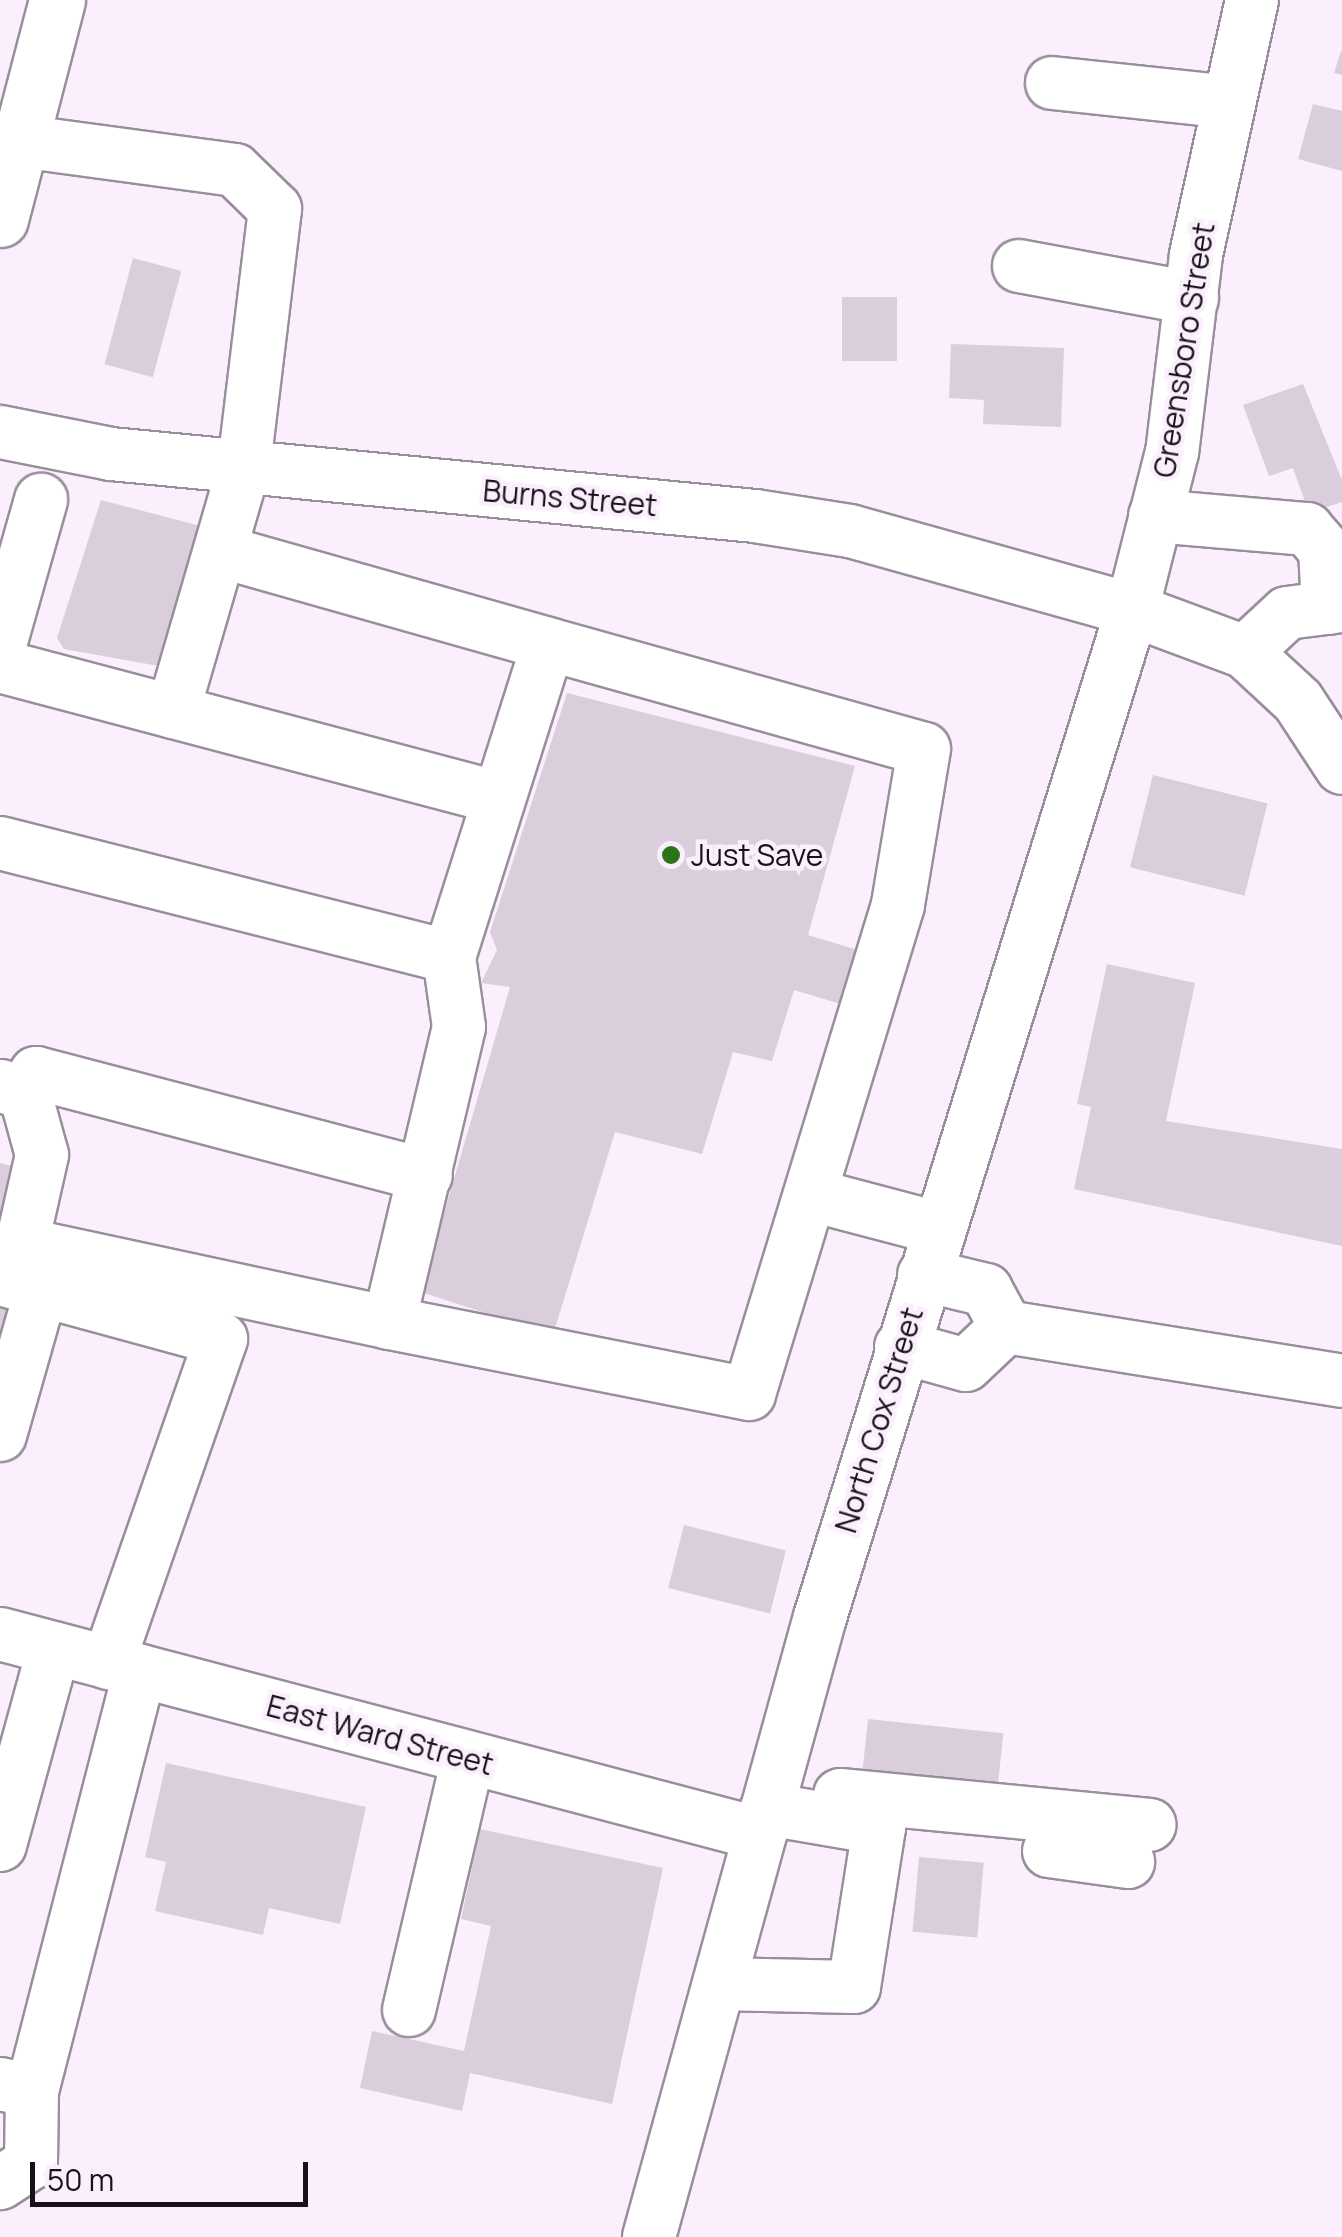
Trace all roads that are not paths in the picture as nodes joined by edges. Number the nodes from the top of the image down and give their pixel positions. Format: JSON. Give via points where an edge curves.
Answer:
{"nodes":[{"id":1,"x":57,"y":0,"type":"edge"},
{"id":2,"x":1252,"y":0,"type":"edge"},
{"id":3,"x":1052,"y":83,"type":"dead end"},
{"id":4,"x":1228,"y":102,"type":"junction"},
{"id":5,"x":45,"y":145,"type":"junction"},
{"id":6,"x":0,"y":218,"type":"edge"},
{"id":7,"x":1019,"y":266,"type":"dead end"},
{"id":8,"x":1192,"y":298,"type":"junction"},
{"id":9,"x":0,"y":432,"type":"edge"},
{"id":10,"x":244,"y":467,"type":"junction"},
{"id":11,"x":41,"y":500,"type":"dead end"},
{"id":12,"x":1156,"y":516,"type":"junction"},
{"id":13,"x":220,"y":551,"type":"junction"},
{"id":14,"x":1335,"y":607,"type":"edge"},
{"id":15,"x":1132,"y":610,"type":"junction"},
{"id":16,"x":548,"y":644,"type":"junction"},
{"id":17,"x":0,"y":645,"type":"edge"},
{"id":18,"x":1245,"y":652,"type":"junction"},
{"id":19,"x":0,"y":666,"type":"edge"},
{"id":20,"x":173,"y":712,"type":"junction"},
{"id":21,"x":1342,"y":768,"type":"edge"},
{"id":22,"x":500,"y":798,"type":"junction"},
{"id":23,"x":0,"y":843,"type":"edge"},
{"id":24,"x":450,"y":957,"type":"junction"},
{"id":25,"x":13,"y":1090,"type":"edge"},
{"id":26,"x":426,"y":1175,"type":"junction"},
{"id":27,"x":812,"y":1196,"type":"junction"},
{"id":28,"x":930,"y":1251,"type":"junction"},
{"id":29,"x":21,"y":1285,"type":"edge"},
{"id":30,"x":389,"y":1324,"type":"junction"},
{"id":31,"x":1006,"y":1327,"type":"junction"},
{"id":32,"x":901,"y":1347,"type":"junction"},
{"id":33,"x":1342,"y":1380,"type":"edge"},
{"id":34,"x":0,"y":1435,"type":"edge"},
{"id":35,"x":0,"y":1634,"type":"edge"},
{"id":36,"x":54,"y":1648,"type":"junction"},
{"id":37,"x":124,"y":1667,"type":"junction"},
{"id":38,"x":468,"y":1758,"type":"junction"},
{"id":39,"x":768,"y":1808,"type":"junction"},
{"id":40,"x":879,"y":1828,"type":"junction"},
{"id":41,"x":0,"y":1845,"type":"edge"},
{"id":42,"x":719,"y":1984,"type":"junction"},
{"id":43,"x":409,"y":2010,"type":"dead end"},
{"id":44,"x":16,"y":2088,"type":"edge"},
{"id":45,"x":0,"y":2183,"type":"edge"},
{"id":46,"x":649,"y":2237,"type":"edge"}],
"edges":[{"from":1,"to":5,"type":"main road"},
{"from":2,"to":4,"type":"street","name":"Greensboro Street"},
{"from":3,"to":4,"type":"street"},
{"from":4,"to":8,"type":"street","name":"Greensboro Street"},
{"from":5,"to":6,"type":"main road"},
{"from":5,"to":10,"type":"street","via":[[235,170],[275,209]]},
{"from":7,"to":8,"type":"street"},
{"from":8,"to":12,"type":"street","name":"Greensboro Street"},
{"from":9,"to":10,"type":"street","name":"Burns Street"},
{"from":10,"to":13,"type":"street"},
{"from":10,"to":15,"type":"street","name":"Burns Street","via":[[756,516],[850,531]]},
{"from":11,"to":17,"type":"street"},
{"from":12,"to":14,"type":"street","via":[[1307,529],[1325,550]]},
{"from":12,"to":15,"type":"street","name":"Greensboro Street"},
{"from":13,"to":16,"type":"street"},
{"from":13,"to":20,"type":"street"},
{"from":14,"to":18,"type":"street","via":[[1286,613]]},
{"from":15,"to":18,"type":"street"},
{"from":15,"to":28,"type":"street","name":"North Cox Street"},
{"from":16,"to":22,"type":"street"},
{"from":16,"to":27,"type":"street","via":[[924,750],[898,905]]},
{"from":18,"to":21,"type":"street","via":[[1298,701]]},
{"from":19,"to":20,"type":"street"},
{"from":20,"to":22,"type":"street"},
{"from":22,"to":24,"type":"street"},
{"from":23,"to":24,"type":"street"},
{"from":24,"to":26,"type":"street","via":[[459,1027]]},
{"from":25,"to":26,"type":"street","via":[[36,1072]]},
{"from":25,"to":30,"type":"street","via":[[42,1155],[22,1244]]},
{"from":26,"to":30,"type":"street"},
{"from":27,"to":28,"type":"street"},
{"from":27,"to":30,"type":"street","via":[[749,1394]]},
{"from":28,"to":31,"type":"street","via":[[986,1290]]},
{"from":28,"to":32,"type":"street","name":"North Cox Street"},
{"from":29,"to":34,"type":"street"},
{"from":29,"to":37,"type":"street","via":[[221,1340]]},
{"from":31,"to":32,"type":"street","via":[[966,1365]]},
{"from":31,"to":33,"type":"street"},
{"from":32,"to":39,"type":"street","name":"North Cox Street"},
{"from":35,"to":36,"type":"street","name":"East Ward Street"},
{"from":36,"to":37,"type":"street","name":"East Ward Street"},
{"from":36,"to":41,"type":"street"},
{"from":37,"to":38,"type":"street","name":"East Ward Street"},
{"from":37,"to":44,"type":"street"},
{"from":38,"to":39,"type":"street","name":"East Ward Street"},
{"from":38,"to":43,"type":"street"},
{"from":39,"to":40,"type":"street"},
{"from":39,"to":40,"type":"street","via":[[949,1812],[1139,1843]]},
{"from":39,"to":42,"type":"street","name":"North Cox Street"},
{"from":40,"to":42,"type":"street","via":[[854,1987]]},
{"from":42,"to":46,"type":"street","name":"North Cox Street"},
{"from":44,"to":45,"type":"street","via":[[31,2163]]}]}
